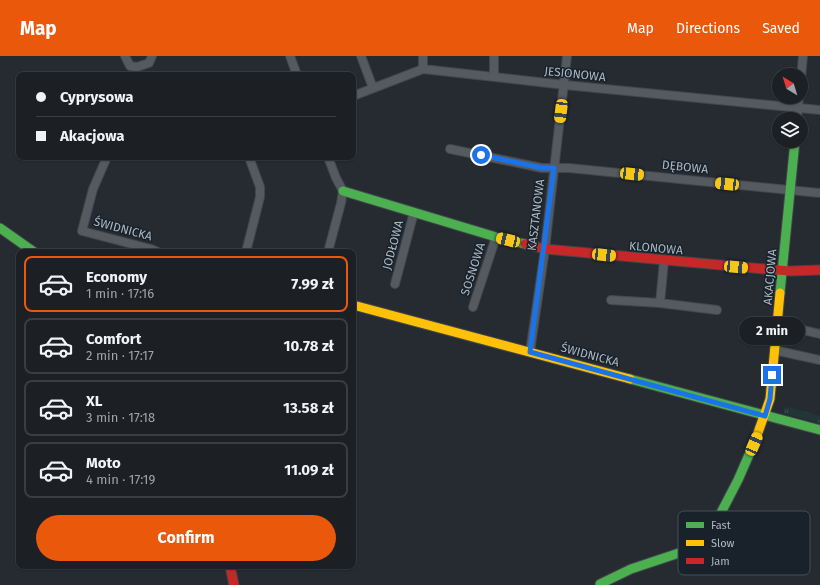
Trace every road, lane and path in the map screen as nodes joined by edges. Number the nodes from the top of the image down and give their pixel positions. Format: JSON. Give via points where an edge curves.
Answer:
{"nodes":[{"id":1,"x":125,"y":56,"type":"edge"},
{"id":2,"x":152,"y":56,"type":"edge"},
{"id":3,"x":290,"y":56,"type":"edge"},
{"id":4,"x":362,"y":56,"type":"edge"},
{"id":5,"x":423,"y":56,"type":"edge"},
{"id":6,"x":494,"y":56,"type":"edge"},
{"id":7,"x":567,"y":56,"type":"edge"},
{"id":8,"x":803,"y":56,"type":"edge"},
{"id":9,"x":802,"y":68,"type":"edge"},
{"id":10,"x":423,"y":69,"type":"junction"},
{"id":11,"x":296,"y":72,"type":"edge"},
{"id":12,"x":494,"y":77,"type":"junction"},
{"id":13,"x":564,"y":85,"type":"junction"},
{"id":14,"x":372,"y":88,"type":"junction"},
{"id":15,"x":356,"y":95,"type":"edge"},
{"id":16,"x":798,"y":104,"type":"edge"},
{"id":17,"x":798,"y":108,"type":"junction"},
{"id":18,"x":820,"y":110,"type":"edge"},
{"id":19,"x":798,"y":112,"type":"edge"},
{"id":20,"x":794,"y":148,"type":"edge"},
{"id":21,"x":450,"y":149,"type":"dead end"},
{"id":22,"x":106,"y":160,"type":"edge"},
{"id":23,"x":250,"y":160,"type":"edge"},
{"id":24,"x":329,"y":160,"type":"edge"},
{"id":25,"x":554,"y":168,"type":"junction"},
{"id":26,"x":790,"y":190,"type":"junction"},
{"id":27,"x":343,"y":191,"type":"junction"},
{"id":28,"x":820,"y":193,"type":"edge"},
{"id":29,"x":414,"y":212,"type":"junction"},
{"id":30,"x":0,"y":228,"type":"edge"},
{"id":31,"x":496,"y":237,"type":"junction"},
{"id":32,"x":247,"y":248,"type":"dead end"},
{"id":33,"x":30,"y":249,"type":"edge"},
{"id":34,"x":151,"y":249,"type":"edge"},
{"id":35,"x":329,"y":249,"type":"edge"},
{"id":36,"x":544,"y":249,"type":"junction"},
{"id":37,"x":664,"y":261,"type":"junction"},
{"id":38,"x":782,"y":270,"type":"junction"},
{"id":39,"x":820,"y":270,"type":"edge"},
{"id":40,"x":395,"y":284,"type":"dead end"},
{"id":41,"x":611,"y":300,"type":"dead end"},
{"id":42,"x":660,"y":303,"type":"junction"},
{"id":43,"x":356,"y":305,"type":"edge"},
{"id":44,"x":473,"y":307,"type":"dead end"},
{"id":45,"x":717,"y":310,"type":"dead end"},
{"id":46,"x":777,"y":324,"type":"junction"},
{"id":47,"x":820,"y":334,"type":"edge"},
{"id":48,"x":774,"y":350,"type":"junction"},
{"id":49,"x":530,"y":352,"type":"junction"},
{"id":50,"x":820,"y":360,"type":"edge"},
{"id":51,"x":765,"y":416,"type":"junction"},
{"id":52,"x":820,"y":430,"type":"edge"},
{"id":53,"x":722,"y":511,"type":"edge"},
{"id":54,"x":678,"y":554,"type":"edge"},
{"id":55,"x":231,"y":569,"type":"edge"},
{"id":56,"x":600,"y":584,"type":"edge"},
{"id":57,"x":234,"y":585,"type":"edge"}],
"edges":[{"from":1,"to":2,"type":"street","via":[[130,66],[137,67],[149,62]]},
{"from":3,"to":11,"type":"street"},
{"from":4,"to":14,"type":"street"},
{"from":5,"to":10,"type":"street"},
{"from":6,"to":12,"type":"street"},
{"from":7,"to":13,"type":"street","name":"KASZTANOWA"},
{"from":8,"to":9,"type":"street"},
{"from":10,"to":12,"type":"street","name":"JESIONOWA"},
{"from":10,"to":14,"type":"street","name":"JESIONOWA"},
{"from":12,"to":13,"type":"street","name":"JESIONOWA"},
{"from":13,"to":17,"type":"street","name":"JESIONOWA"},
{"from":13,"to":25,"type":"street","name":"KASZTANOWA"},
{"from":14,"to":15,"type":"street","name":"JESIONOWA"},
{"from":16,"to":17,"type":"street"},
{"from":17,"to":18,"type":"street","name":"JESIONOWA"},
{"from":17,"to":19,"type":"street"},
{"from":20,"to":26,"type":"street","name":"AKACJOWA"},
{"from":21,"to":25,"type":"street","name":"DĘBOWA","via":[[542,168]]},
{"from":22,"to":34,"type":"street","name":"ŚWIDNICKA","via":[[93,190],[82,231]]},
{"from":23,"to":32,"type":"street","via":[[260,187],[260,197]]},
{"from":24,"to":27,"type":"street"},
{"from":25,"to":26,"type":"street","name":"DĘBOWA"},
{"from":25,"to":36,"type":"street","name":"KASZTANOWA"},
{"from":26,"to":28,"type":"street","name":"DĘBOWA"},
{"from":26,"to":38,"type":"street","name":"AKACJOWA"},
{"from":27,"to":29,"type":"street","name":"KLONOWA"},
{"from":27,"to":35,"type":"street"},
{"from":29,"to":31,"type":"street","name":"KLONOWA"},
{"from":29,"to":40,"type":"street","name":"JODŁOWA"},
{"from":30,"to":33,"type":"street"},
{"from":31,"to":36,"type":"street","name":"KLONOWA"},
{"from":31,"to":44,"type":"street","name":"SOSNOWA"},
{"from":36,"to":37,"type":"street","name":"KLONOWA"},
{"from":36,"to":49,"type":"street","name":"KASZTANOWA"},
{"from":37,"to":38,"type":"street","name":"KLONOWA"},
{"from":37,"to":42,"type":"street"},
{"from":38,"to":39,"type":"street","name":"KLONOWA"},
{"from":38,"to":46,"type":"street","name":"AKACJOWA"},
{"from":41,"to":42,"type":"street"},
{"from":42,"to":45,"type":"street"},
{"from":43,"to":49,"type":"street","name":"ŚWIDNICKA"},
{"from":46,"to":47,"type":"street"},
{"from":46,"to":48,"type":"street","name":"AKACJOWA"},
{"from":48,"to":50,"type":"street"},
{"from":48,"to":51,"type":"street","name":"AKACJOWA","via":[[770,399]]},
{"from":49,"to":51,"type":"street","name":"ŚWIDNICKA"},
{"from":51,"to":52,"type":"street","name":"ŚWIDNICKA"},
{"from":51,"to":53,"type":"street","name":"AKACJOWA"},
{"from":54,"to":56,"type":"street","name":"AKACJOWA","via":[[631,569]]},
{"from":55,"to":57,"type":"street"}]}
